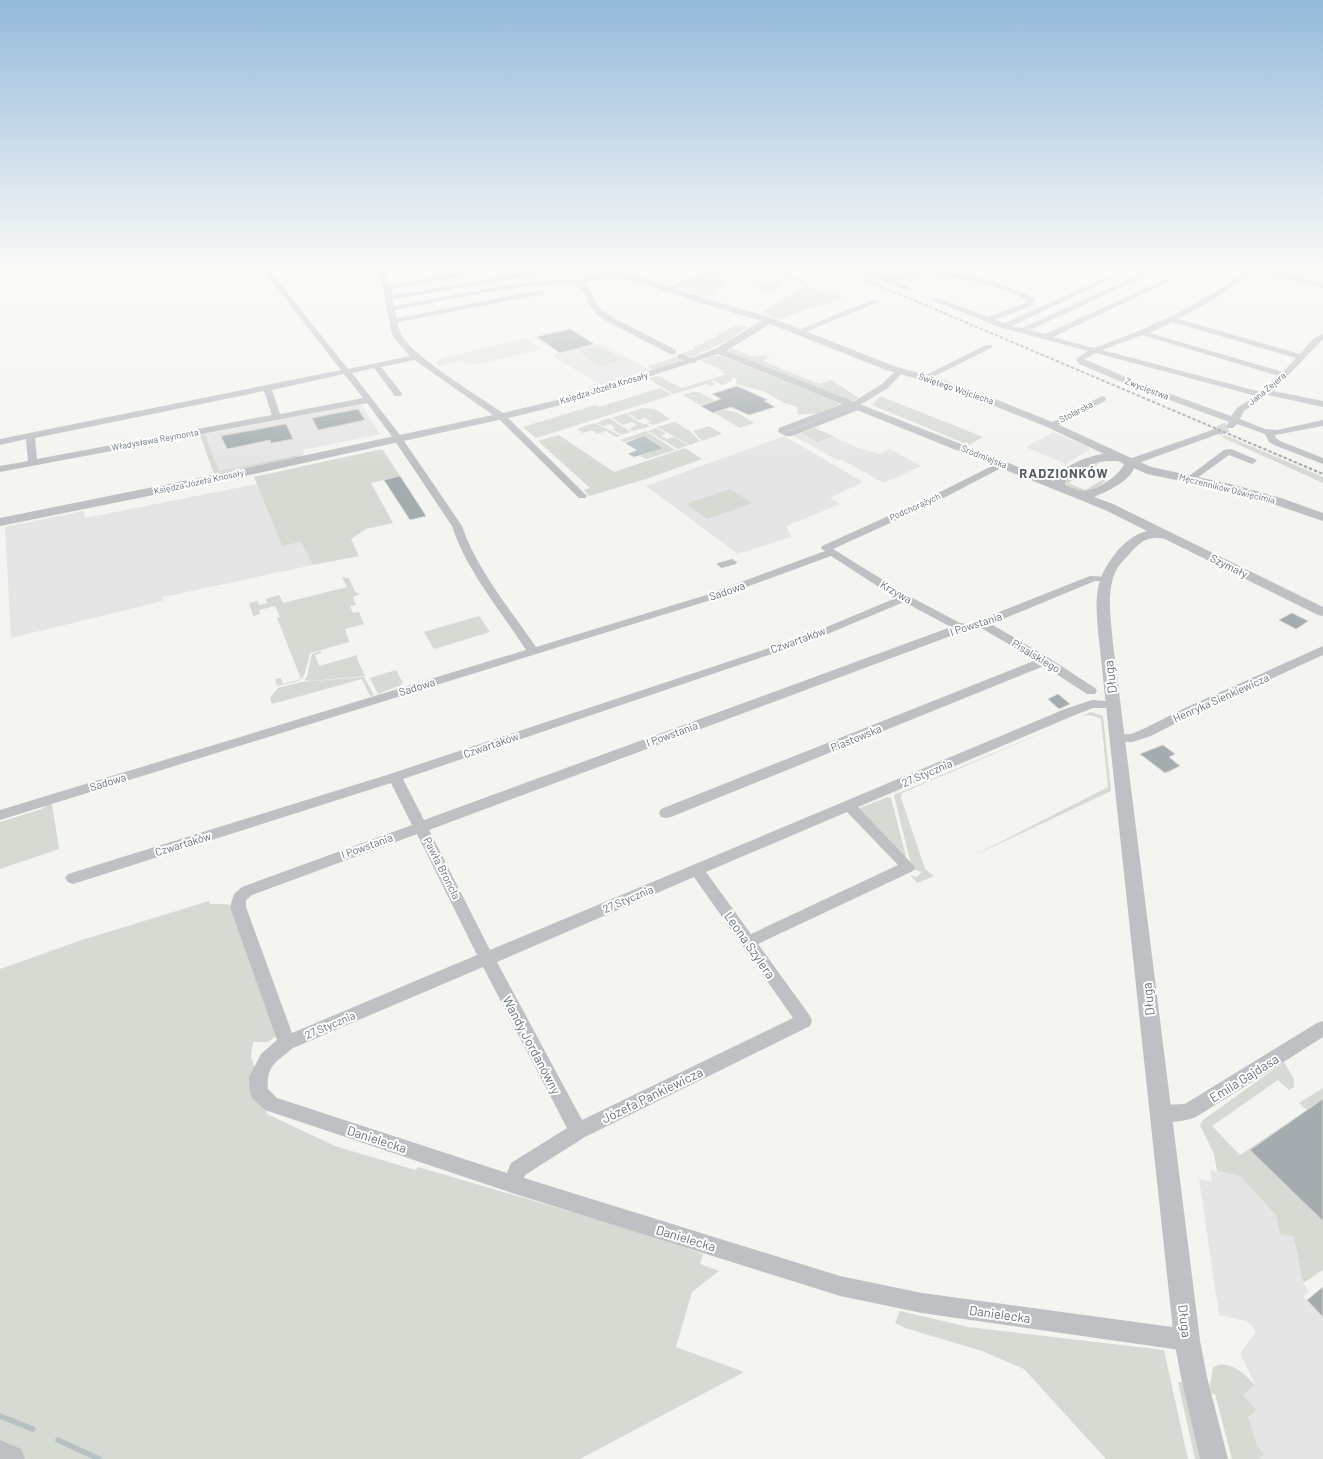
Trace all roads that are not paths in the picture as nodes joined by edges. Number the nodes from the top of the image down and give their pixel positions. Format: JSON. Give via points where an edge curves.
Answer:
{"nodes":[{"id":1,"x":318,"y":334,"type":"edge"},
{"id":2,"x":397,"y":334,"type":"edge"},
{"id":3,"x":638,"y":334,"type":"edge"},
{"id":4,"x":746,"y":334,"type":"edge"},
{"id":5,"x":807,"y":334,"type":"edge"},
{"id":6,"x":1037,"y":334,"type":"edge"},
{"id":7,"x":1052,"y":334,"type":"edge"},
{"id":8,"x":1139,"y":334,"type":"edge"},
{"id":9,"x":1146,"y":334,"type":"edge"},
{"id":10,"x":1222,"y":334,"type":"edge"},
{"id":11,"x":1323,"y":336,"type":"edge"},
{"id":12,"x":1046,"y":337,"type":"junction"},
{"id":13,"x":989,"y":347,"type":"dead end"},
{"id":14,"x":718,"y":351,"type":"junction"},
{"id":15,"x":1096,"y":351,"type":"junction"},
{"id":16,"x":416,"y":357,"type":"junction"},
{"id":17,"x":1301,"y":357,"type":"junction"},
{"id":18,"x":692,"y":361,"type":"junction"},
{"id":19,"x":376,"y":366,"type":"junction"},
{"id":20,"x":348,"y":372,"type":"junction"},
{"id":21,"x":900,"y":372,"type":"junction"},
{"id":22,"x":1285,"y":375,"type":"junction"},
{"id":23,"x":924,"y":378,"type":"junction"},
{"id":24,"x":267,"y":388,"type":"junction"},
{"id":25,"x":398,"y":394,"type":"dead end"},
{"id":26,"x":1264,"y":394,"type":"junction"},
{"id":27,"x":1102,"y":399,"type":"dead end"},
{"id":28,"x":369,"y":400,"type":"junction"},
{"id":29,"x":1323,"y":404,"type":"edge"},
{"id":30,"x":854,"y":405,"type":"junction"},
{"id":31,"x":501,"y":416,"type":"junction"},
{"id":32,"x":277,"y":418,"type":"junction"},
{"id":33,"x":1323,"y":423,"type":"edge"},
{"id":34,"x":1232,"y":424,"type":"junction"},
{"id":35,"x":1051,"y":425,"type":"junction"},
{"id":36,"x":1218,"y":431,"type":"tunnel mouth"},
{"id":37,"x":1268,"y":433,"type":"junction"},
{"id":38,"x":30,"y":436,"type":"junction"},
{"id":39,"x":397,"y":439,"type":"junction"},
{"id":40,"x":0,"y":442,"type":"edge"},
{"id":41,"x":1124,"y":461,"type":"junction"},
{"id":42,"x":1252,"y":461,"type":"dead end"},
{"id":43,"x":1323,"y":461,"type":"edge"},
{"id":44,"x":33,"y":462,"type":"junction"},
{"id":45,"x":1002,"y":464,"type":"junction"},
{"id":46,"x":0,"y":469,"type":"edge"},
{"id":47,"x":1190,"y":479,"type":"junction"},
{"id":48,"x":1111,"y":484,"type":"junction"},
{"id":49,"x":1062,"y":488,"type":"junction"},
{"id":50,"x":1076,"y":493,"type":"junction"},
{"id":51,"x":582,"y":496,"type":"dead end"},
{"id":52,"x":1118,"y":512,"type":"junction"},
{"id":53,"x":1323,"y":517,"type":"edge"},
{"id":54,"x":1135,"y":519,"type":"junction"},
{"id":55,"x":0,"y":522,"type":"edge"},
{"id":56,"x":1167,"y":536,"type":"junction"},
{"id":57,"x":1135,"y":541,"type":"junction"},
{"id":58,"x":829,"y":550,"type":"junction"},
{"id":59,"x":1106,"y":579,"type":"junction"},
{"id":60,"x":905,"y":598,"type":"junction"},
{"id":61,"x":1323,"y":612,"type":"edge"},
{"id":62,"x":982,"y":624,"type":"junction"},
{"id":63,"x":963,"y":627,"type":"junction"},
{"id":64,"x":1323,"y":650,"type":"edge"},
{"id":65,"x":533,"y":651,"type":"junction"},
{"id":66,"x":1045,"y":661,"type":"junction"},
{"id":67,"x":1091,"y":691,"type":"dead end"},
{"id":68,"x":1113,"y":705,"type":"junction"},
{"id":69,"x":1118,"y":738,"type":"junction"},
{"id":70,"x":395,"y":778,"type":"junction"},
{"id":71,"x":849,"y":806,"type":"junction"},
{"id":72,"x":666,"y":812,"type":"dead end"},
{"id":73,"x":0,"y":815,"type":"edge"},
{"id":74,"x":421,"y":827,"type":"junction"},
{"id":75,"x":696,"y":870,"type":"junction"},
{"id":76,"x":73,"y":878,"type":"dead end"},
{"id":77,"x":748,"y":942,"type":"junction"},
{"id":78,"x":487,"y":959,"type":"junction"},
{"id":79,"x":804,"y":1021,"type":"joint"},
{"id":80,"x":1323,"y":1028,"type":"edge"},
{"id":81,"x":287,"y":1043,"type":"junction"},
{"id":82,"x":1160,"y":1113,"type":"junction"},
{"id":83,"x":578,"y":1130,"type":"junction"},
{"id":84,"x":512,"y":1184,"type":"junction"},
{"id":85,"x":1187,"y":1340,"type":"junction"},
{"id":86,"x":0,"y":1454,"type":"edge"},
{"id":87,"x":11,"y":1459,"type":"edge"},
{"id":88,"x":1214,"y":1459,"type":"edge"}],
"edges":[{"from":1,"to":20,"type":"street"},
{"from":2,"to":16,"type":"street"},
{"from":3,"to":18,"type":"street"},
{"from":4,"to":14,"type":"street","name":"Księdza Józefa Knosały"},
{"from":5,"to":21,"type":"street","name":"Świętego Wojciecha"},
{"from":6,"to":12,"type":"street"},
{"from":7,"to":12,"type":"street"},
{"from":8,"to":15,"type":"street"},
{"from":9,"to":22,"type":"street"},
{"from":10,"to":17,"type":"street"},
{"from":11,"to":17,"type":"street","name":"Jana Zejera"},
{"from":12,"to":15,"type":"street"},
{"from":13,"to":23,"type":"street"},
{"from":14,"to":18,"type":"street","name":"Księdza Józefa Knosały"},
{"from":14,"to":30,"type":"street","name":"Śródmiejska"},
{"from":15,"to":26,"type":"street"},
{"from":15,"to":34,"type":"street","name":"Zwycięstwa","via":[[1080,359],[1132,384]]},
{"from":16,"to":19,"type":"street"},
{"from":16,"to":31,"type":"street"},
{"from":17,"to":22,"type":"street","name":"Jana Zejera"},
{"from":18,"to":31,"type":"street","name":"Księdza Józefa Knosały","via":[[560,402]]},
{"from":19,"to":20,"type":"street"},
{"from":19,"to":25,"type":"street"},
{"from":20,"to":24,"type":"street"},
{"from":20,"to":28,"type":"street"},
{"from":21,"to":23,"type":"street","name":"Świętego Wojciecha"},
{"from":21,"to":30,"type":"street","via":[[885,386]]},
{"from":22,"to":26,"type":"street","name":"Jana Zejera"},
{"from":23,"to":35,"type":"street","name":"Świętego Wojciecha"},
{"from":24,"to":32,"type":"street"},
{"from":24,"to":38,"type":"street"},
{"from":26,"to":29,"type":"street"},
{"from":26,"to":34,"type":"street","name":"Jana Zejera","via":[[1238,412]]},
{"from":27,"to":35,"type":"street","name":"Stolarska"},
{"from":28,"to":32,"type":"street","name":"Władysława Reymonta"},
{"from":28,"to":39,"type":"street"},
{"from":30,"to":30,"type":"street","via":[[786,429],[782,432],[789,434]]},
{"from":30,"to":45,"type":"street","name":"Śródmiejska"},
{"from":31,"to":39,"type":"street","name":"Księdza Józefa Knosały"},
{"from":31,"to":51,"type":"street"},
{"from":32,"to":44,"type":"street","name":"Władysława Reymonta"},
{"from":33,"to":37,"type":"street"},
{"from":34,"to":37,"type":"street"},
{"from":35,"to":41,"type":"street","name":"Świętego Wojciecha"},
{"from":36,"to":41,"type":"street","via":[[1135,460]]},
{"from":37,"to":43,"type":"street","via":[[1277,443]]},
{"from":38,"to":40,"type":"street"},
{"from":38,"to":44,"type":"street"},
{"from":39,"to":55,"type":"street","name":"Księdza Józefa Knosały"},
{"from":39,"to":65,"type":"street","via":[[457,526],[462,541]]},
{"from":41,"to":47,"type":"street","name":"Męczenników Oświęcimia","via":[[1154,472]]},
{"from":41,"to":48,"type":"street","via":[[1127,472]]},
{"from":41,"to":49,"type":"street","via":[[1104,457],[1091,458],[1060,479],[1059,485]]},
{"from":42,"to":47,"type":"street","via":[[1228,452]]},
{"from":44,"to":46,"type":"street","name":"Władysława Reymonta"},
{"from":45,"to":49,"type":"street","name":"Śródmiejska"},
{"from":45,"to":58,"type":"street","name":"Podchorążych"},
{"from":47,"to":53,"type":"street","name":"Męczenników Oświęcimia","via":[[1280,502]]},
{"from":48,"to":50,"type":"street","via":[[1091,494]]},
{"from":48,"to":54,"type":"street","via":[[1112,494]]},
{"from":49,"to":50,"type":"street","name":"Śródmiejska"},
{"from":50,"to":52,"type":"street","name":"Śródmiejska"},
{"from":52,"to":54,"type":"street","name":"Śródmiejska"},
{"from":52,"to":57,"type":"street","via":[[1129,526]]},
{"from":54,"to":56,"type":"street","name":"Szymały"},
{"from":54,"to":57,"type":"street","via":[[1140,528]]},
{"from":56,"to":57,"type":"street","via":[[1146,533]]},
{"from":56,"to":61,"type":"street","name":"Szymały"},
{"from":57,"to":59,"type":"street","name":"Długa","via":[[1110,568]]},
{"from":58,"to":60,"type":"street","name":"Krzywa"},
{"from":58,"to":65,"type":"street","name":"Sadowa","via":[[707,598]]},
{"from":59,"to":62,"type":"street","name":"I Powstania","via":[[1094,578]]},
{"from":59,"to":68,"type":"street","name":"Długa","via":[[1104,615]]},
{"from":60,"to":63,"type":"street","name":"Krzywa"},
{"from":60,"to":70,"type":"street","name":"Czwartaków","via":[[808,638]]},
{"from":62,"to":63,"type":"street","name":"I Powstania","via":[[970,628]]},
{"from":62,"to":66,"type":"street","name":"Pisalskiego"},
{"from":63,"to":74,"type":"street","name":"I Powstania"},
{"from":64,"to":69,"type":"street","name":"Henryka Sienkiewicza","via":[[1146,733],[1132,738]]},
{"from":65,"to":73,"type":"street","name":"Sadowa"},
{"from":66,"to":67,"type":"street","name":"Pisalskiego"},
{"from":66,"to":72,"type":"street","name":"Piastowska"},
{"from":68,"to":69,"type":"street","name":"Długa"},
{"from":68,"to":71,"type":"street","name":"27 Stycznia","via":[[1088,705]]},
{"from":69,"to":82,"type":"street","name":"Długa"},
{"from":70,"to":74,"type":"street","name":"Pawła Broncla"},
{"from":70,"to":76,"type":"street","name":"Czwartaków"},
{"from":71,"to":75,"type":"street","name":"27 Stycznia"},
{"from":71,"to":77,"type":"street","via":[[908,867]]},
{"from":74,"to":78,"type":"street","name":"Pawła Broncla"},
{"from":74,"to":81,"type":"street","name":"I Powstania","via":[[247,891],[239,898],[238,907]]},
{"from":75,"to":77,"type":"street","name":"Leona Szylera"},
{"from":75,"to":78,"type":"street","name":"27 Stycznia"},
{"from":77,"to":79,"type":"street","name":"Leona Szylera"},
{"from":78,"to":81,"type":"street","name":"27 Stycznia"},
{"from":78,"to":83,"type":"street","name":"Wandy Jordanówny"},
{"from":79,"to":83,"type":"street","name":"Józefa Pankiewicza"},
{"from":80,"to":82,"type":"street","name":"Emila Gajdasa","via":[[1190,1111],[1181,1114]]},
{"from":81,"to":84,"type":"street","name":"Danielecka","via":[[267,1059],[258,1077],[259,1093],[271,1104]]},
{"from":82,"to":85,"type":"street","name":"Długa"},
{"from":83,"to":84,"type":"street","name":"Józefa Pankiewicza","via":[[518,1169]]},
{"from":84,"to":85,"type":"street","name":"Danielecka","via":[[840,1286],[882,1296]]},
{"from":85,"to":88,"type":"street","name":"Długa"},
{"from":86,"to":87,"type":"street"}]}
